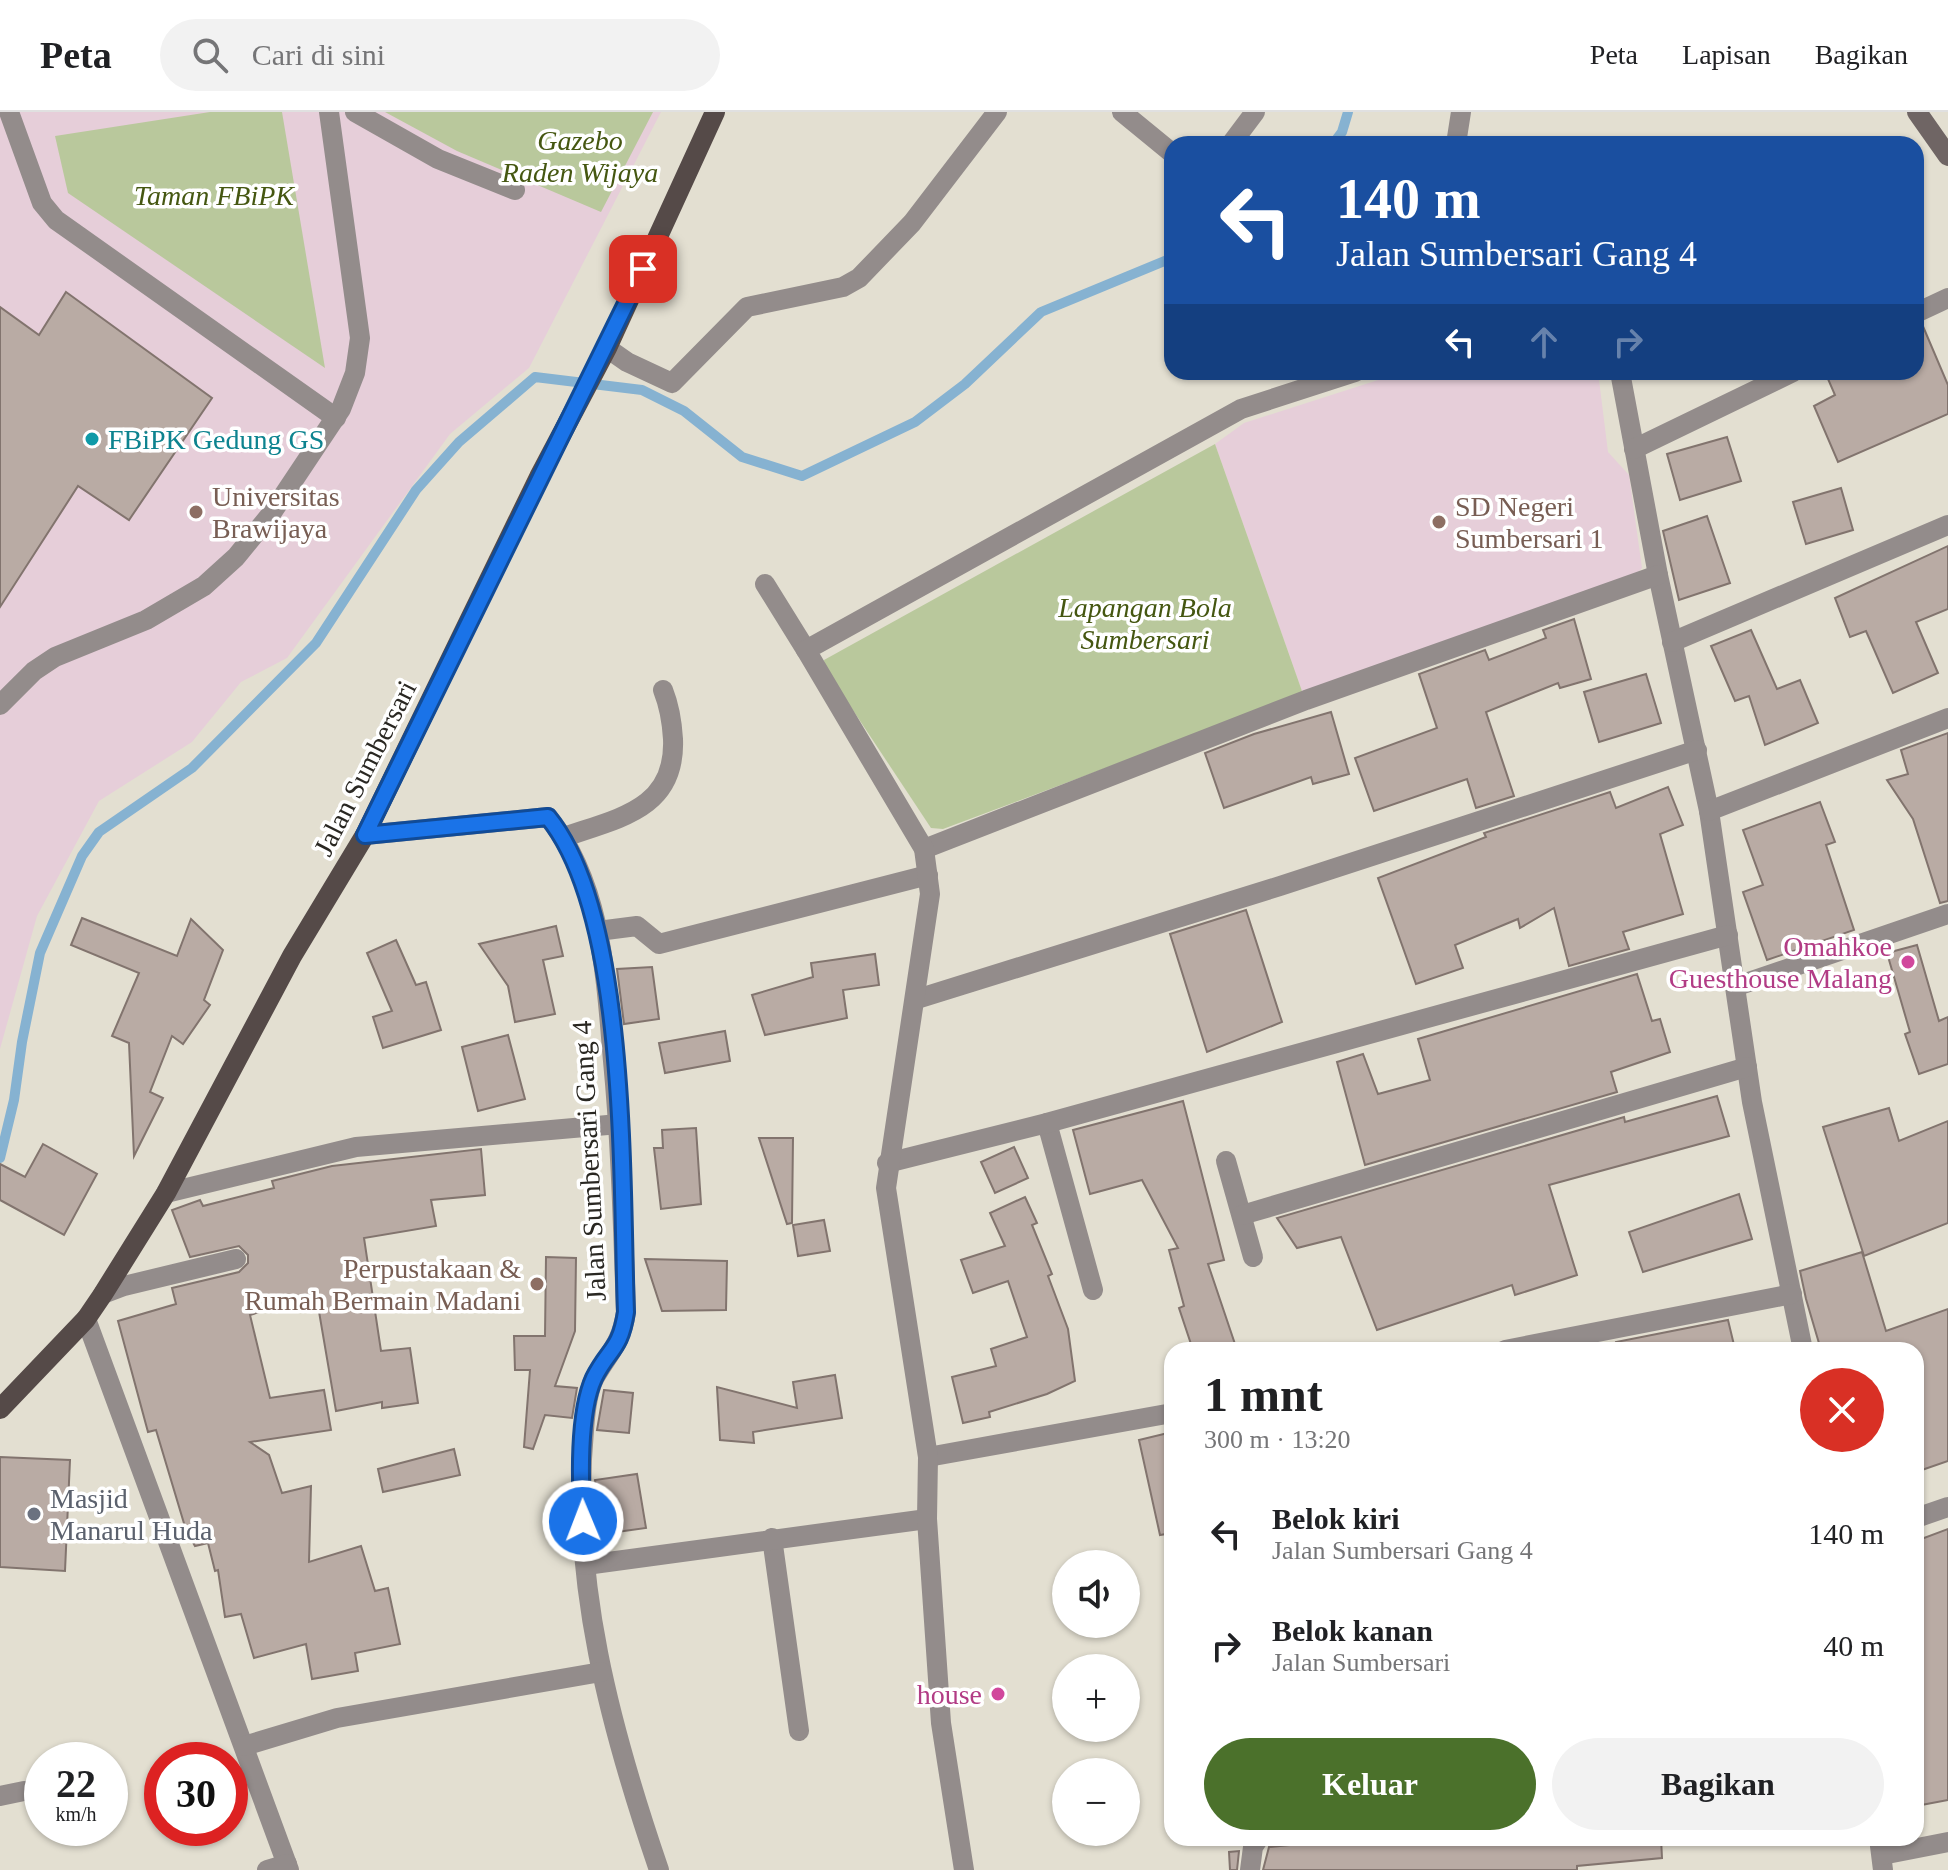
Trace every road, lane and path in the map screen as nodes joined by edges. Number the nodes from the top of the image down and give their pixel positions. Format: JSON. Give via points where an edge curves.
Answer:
{"nodes":[{"id":1,"x":9,"y":112,"type":"edge"},
{"id":2,"x":329,"y":112,"type":"edge"},
{"id":3,"x":355,"y":112,"type":"edge"},
{"id":4,"x":715,"y":112,"type":"edge"},
{"id":5,"x":997,"y":112,"type":"edge"},
{"id":6,"x":1122,"y":112,"type":"edge"},
{"id":7,"x":1255,"y":112,"type":"edge"},
{"id":8,"x":1461,"y":112,"type":"edge"},
{"id":9,"x":1917,"y":112,"type":"edge"},
{"id":10,"x":1237,"y":136,"type":"edge"},
{"id":11,"x":1457,"y":136,"type":"edge"},
{"id":12,"x":1164,"y":146,"type":"edge"},
{"id":13,"x":1948,"y":156,"type":"edge"},
{"id":14,"x":515,"y":190,"type":"dead end"},
{"id":15,"x":1948,"y":298,"type":"edge"},
{"id":16,"x":1924,"y":309,"type":"edge"},
{"id":17,"x":602,"y":356,"type":"junction"},
{"id":18,"x":1330,"y":380,"type":"edge"},
{"id":19,"x":1621,"y":380,"type":"edge"},
{"id":20,"x":1776,"y":380,"type":"edge"},
{"id":21,"x":336,"y":418,"type":"junction"},
{"id":22,"x":1634,"y":449,"type":"junction"},
{"id":23,"x":1948,"y":525,"type":"edge"},
{"id":24,"x":1658,"y":575,"type":"junction"},
{"id":25,"x":765,"y":584,"type":"dead end"},
{"id":26,"x":1672,"y":642,"type":"junction"},
{"id":27,"x":806,"y":650,"type":"junction"},
{"id":28,"x":663,"y":690,"type":"dead end"},
{"id":29,"x":0,"y":705,"type":"edge"},
{"id":30,"x":1948,"y":718,"type":"edge"},
{"id":31,"x":1697,"y":750,"type":"junction"},
{"id":32,"x":1709,"y":811,"type":"junction"},
{"id":33,"x":365,"y":835,"type":"junction"},
{"id":34,"x":564,"y":837,"type":"junction"},
{"id":35,"x":924,"y":849,"type":"junction"},
{"id":36,"x":928,"y":875,"type":"junction"},
{"id":37,"x":1948,"y":914,"type":"edge"},
{"id":38,"x":598,"y":931,"type":"junction"},
{"id":39,"x":1728,"y":935,"type":"junction"},
{"id":40,"x":1737,"y":986,"type":"junction"},
{"id":41,"x":917,"y":999,"type":"junction"},
{"id":42,"x":1747,"y":1067,"type":"junction"},
{"id":43,"x":1047,"y":1123,"type":"junction"},
{"id":44,"x":619,"y":1124,"type":"junction"},
{"id":45,"x":1226,"y":1161,"type":"dead end"},
{"id":46,"x":887,"y":1163,"type":"junction"},
{"id":47,"x":166,"y":1193,"type":"junction"},
{"id":48,"x":1242,"y":1215,"type":"junction"},
{"id":49,"x":1253,"y":1257,"type":"dead end"},
{"id":50,"x":236,"y":1259,"type":"dead end"},
{"id":51,"x":1093,"y":1290,"type":"dead end"},
{"id":52,"x":103,"y":1294,"type":"junction"},
{"id":53,"x":1792,"y":1294,"type":"junction"},
{"id":54,"x":86,"y":1319,"type":"junction"},
{"id":55,"x":1546,"y":1342,"type":"edge"},
{"id":56,"x":1801,"y":1342,"type":"edge"},
{"id":57,"x":0,"y":1409,"type":"edge"},
{"id":58,"x":1164,"y":1414,"type":"edge"},
{"id":59,"x":928,"y":1457,"type":"junction"},
{"id":60,"x":1948,"y":1507,"type":"edge"},
{"id":61,"x":1924,"y":1515,"type":"edge"},
{"id":62,"x":927,"y":1519,"type":"junction"},
{"id":63,"x":772,"y":1538,"type":"junction"},
{"id":64,"x":586,"y":1565,"type":"junction"},
{"id":65,"x":601,"y":1672,"type":"junction"},
{"id":66,"x":799,"y":1731,"type":"dead end"},
{"id":67,"x":243,"y":1742,"type":"edge"},
{"id":68,"x":248,"y":1745,"type":"edge"},
{"id":69,"x":248,"y":1757,"type":"edge"},
{"id":70,"x":24,"y":1791,"type":"dead end"},
{"id":71,"x":0,"y":1796,"type":"edge"},
{"id":72,"x":1948,"y":1842,"type":"edge"},
{"id":73,"x":1254,"y":1846,"type":"edge"},
{"id":74,"x":1881,"y":1854,"type":"edge"},
{"id":75,"x":288,"y":1867,"type":"edge"},
{"id":76,"x":267,"y":1870,"type":"edge"},
{"id":77,"x":659,"y":1870,"type":"edge"},
{"id":78,"x":964,"y":1870,"type":"edge"},
{"id":79,"x":1250,"y":1870,"type":"edge"}],
"edges":[{"from":1,"to":21,"type":"street","via":[[42,203],[56,220]]},
{"from":2,"to":21,"type":"street","via":[[360,338],[355,373]]},
{"from":3,"to":14,"type":"street","via":[[438,159]]},
{"from":4,"to":17,"type":"main road","name":"Jalan Sumbersari"},
{"from":5,"to":17,"type":"street","via":[[912,223],[851,283],[747,307],[672,383]]},
{"from":6,"to":12,"type":"street"},
{"from":7,"to":10,"type":"street"},
{"from":8,"to":11,"type":"street"},
{"from":9,"to":13,"type":"main road"},
{"from":15,"to":16,"type":"street"},
{"from":17,"to":33,"type":"main road","name":"Jalan Sumbersari"},
{"from":18,"to":27,"type":"street","via":[[1241,409]]},
{"from":19,"to":22,"type":"street"},
{"from":20,"to":22,"type":"street"},
{"from":21,"to":29,"type":"street","via":[[271,514],[204,586],[146,620],[55,657]]},
{"from":22,"to":24,"type":"street"},
{"from":23,"to":26,"type":"street"},
{"from":24,"to":26,"type":"street"},
{"from":24,"to":35,"type":"street","via":[[1335,689]]},
{"from":25,"to":27,"type":"street"},
{"from":26,"to":31,"type":"street"},
{"from":27,"to":35,"type":"street"},
{"from":28,"to":34,"type":"street","via":[[674,759],[668,780],[645,805]]},
{"from":30,"to":32,"type":"street"},
{"from":31,"to":32,"type":"street"},
{"from":31,"to":41,"type":"street"},
{"from":32,"to":39,"type":"street"},
{"from":33,"to":34,"type":"street","via":[[548,817]]},
{"from":33,"to":47,"type":"main road","name":"Jalan Sumbersari","via":[[292,956]]},
{"from":34,"to":38,"type":"street","name":"Jalan Sumbersari Gang 4"},
{"from":35,"to":36,"type":"street"},
{"from":36,"to":38,"type":"street","via":[[659,944],[637,926]]},
{"from":36,"to":41,"type":"street"},
{"from":37,"to":40,"type":"street"},
{"from":38,"to":44,"type":"street","name":"Jalan Sumbersari Gang 4"},
{"from":39,"to":40,"type":"street"},
{"from":39,"to":43,"type":"street"},
{"from":40,"to":42,"type":"street"},
{"from":41,"to":46,"type":"street"},
{"from":42,"to":48,"type":"street"},
{"from":42,"to":53,"type":"street"},
{"from":43,"to":46,"type":"street"},
{"from":43,"to":51,"type":"street"},
{"from":44,"to":47,"type":"street","via":[[356,1147]]},
{"from":44,"to":64,"type":"street","name":"Jalan Sumbersari Gang 4","via":[[626,1312],[622,1338],[594,1379],[584,1428],[581,1498]]},
{"from":45,"to":48,"type":"street"},
{"from":46,"to":59,"type":"street","via":[[886,1188]]},
{"from":47,"to":52,"type":"main road","name":"Jalan Sumbersari"},
{"from":48,"to":49,"type":"street"},
{"from":50,"to":52,"type":"street"},
{"from":52,"to":54,"type":"main road","name":"Jalan Sumbersari"},
{"from":53,"to":55,"type":"street"},
{"from":53,"to":56,"type":"street"},
{"from":54,"to":57,"type":"main road","name":"Jalan Sumbersari"},
{"from":54,"to":67,"type":"street"},
{"from":58,"to":59,"type":"street"},
{"from":59,"to":62,"type":"street"},
{"from":60,"to":61,"type":"street"},
{"from":62,"to":63,"type":"street"},
{"from":62,"to":78,"type":"street","via":[[941,1723]]},
{"from":63,"to":64,"type":"street"},
{"from":63,"to":66,"type":"street"},
{"from":64,"to":65,"type":"street","name":"Jalan Sumbersari Gang 4"},
{"from":65,"to":68,"type":"street","via":[[337,1718]]},
{"from":65,"to":77,"type":"street","name":"Jalan Sumbersari Gang 4","via":[[625,1770]]},
{"from":69,"to":75,"type":"street"},
{"from":70,"to":71,"type":"street"},
{"from":72,"to":74,"type":"street"},
{"from":73,"to":79,"type":"street"},
{"from":75,"to":76,"type":"street"}]}
